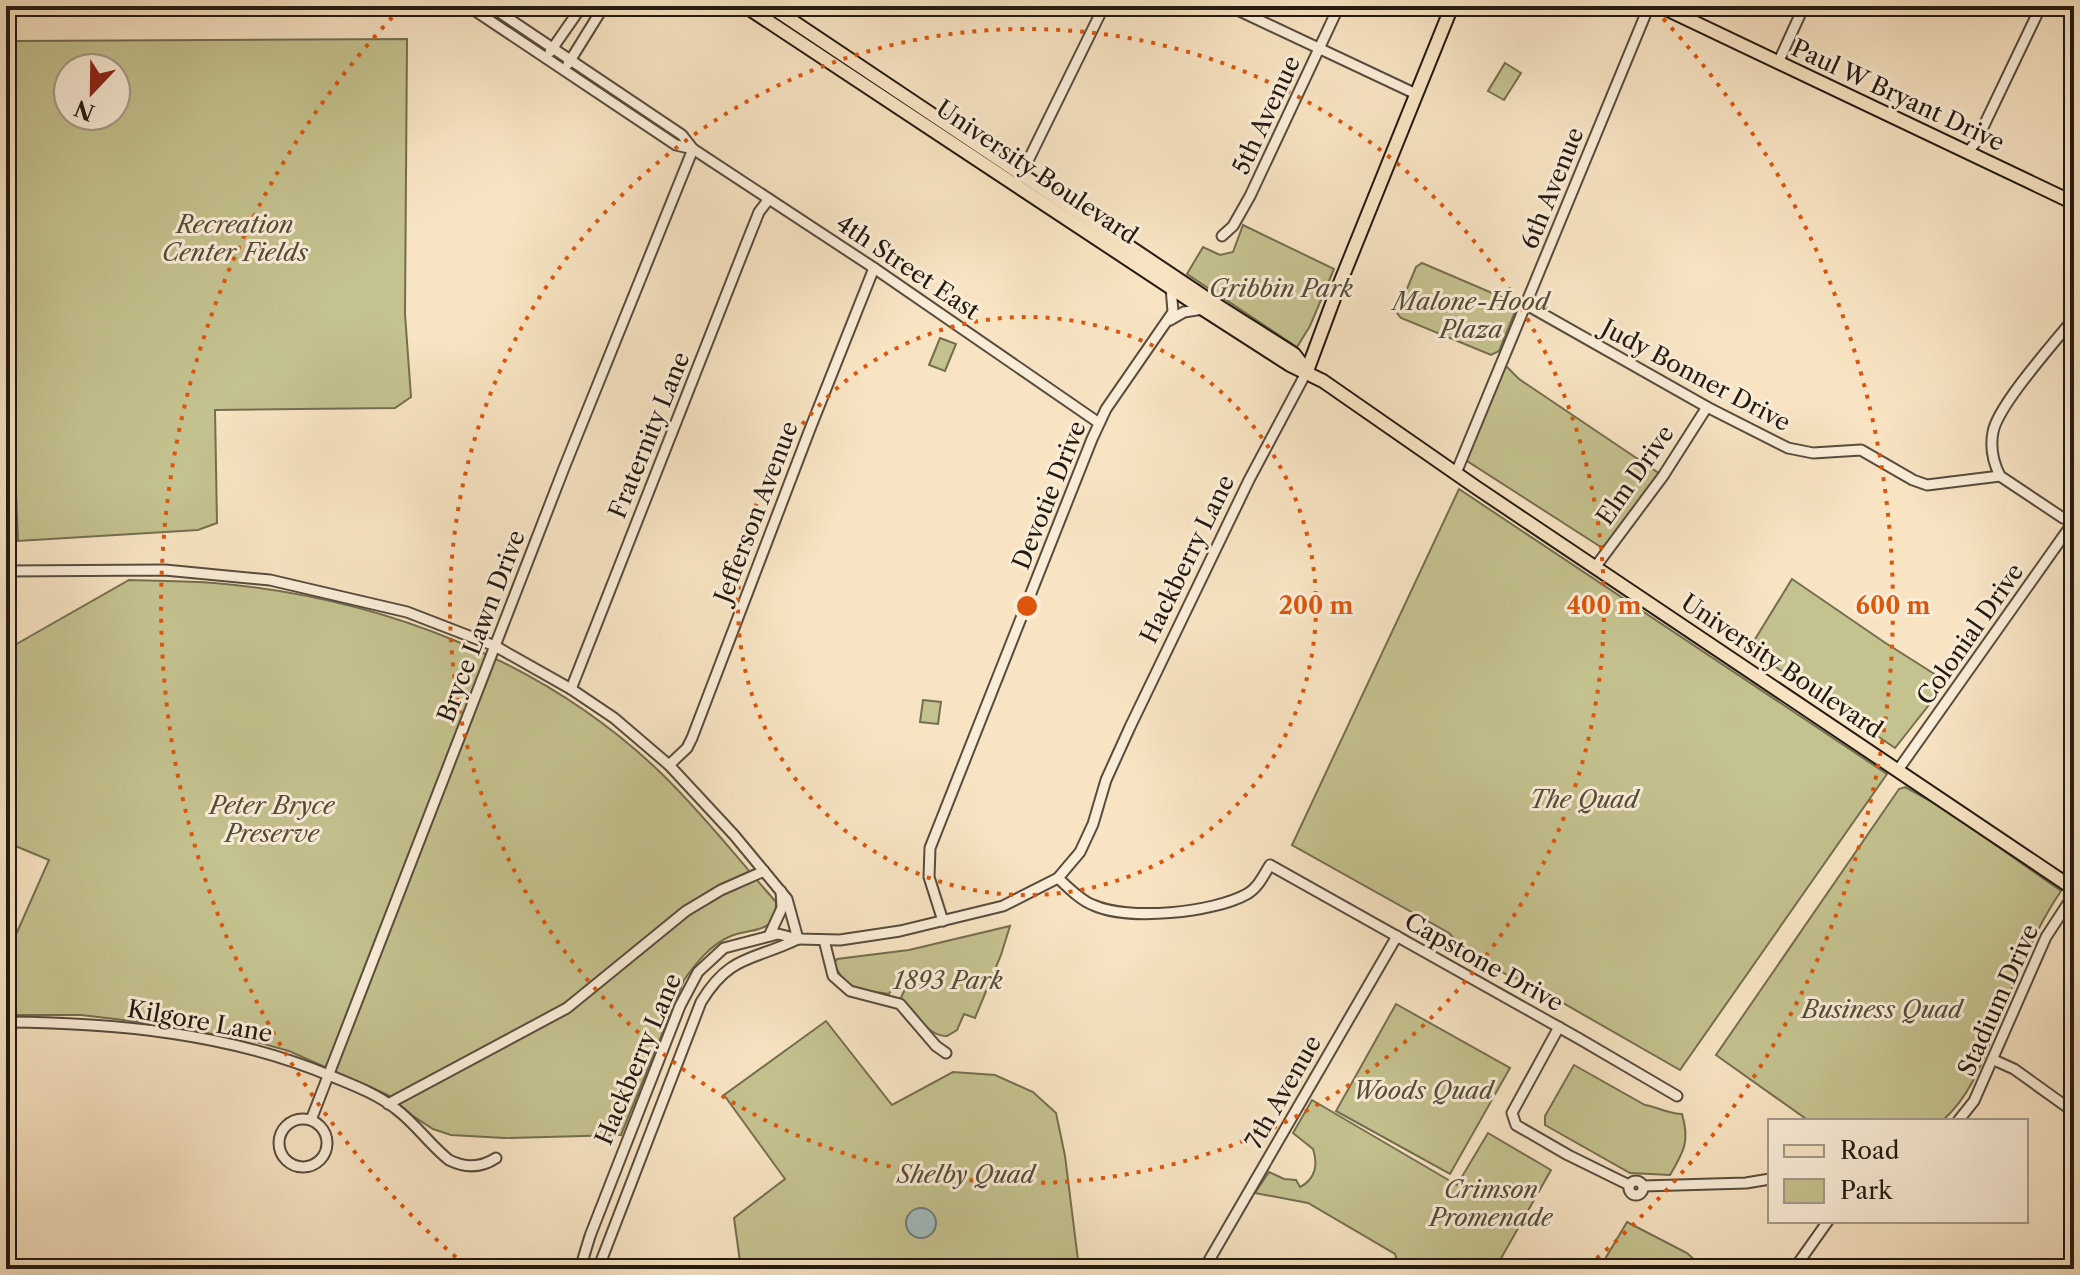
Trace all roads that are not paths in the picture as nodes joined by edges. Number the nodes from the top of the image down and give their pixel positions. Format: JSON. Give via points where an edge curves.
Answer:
{"nodes":[{"id":1,"x":468,"y":6,"type":"edge"},
{"id":2,"x":490,"y":6,"type":"edge"},
{"id":3,"x":582,"y":6,"type":"edge"},
{"id":4,"x":604,"y":6,"type":"edge"},
{"id":5,"x":745,"y":6,"type":"edge"},
{"id":6,"x":770,"y":6,"type":"edge"},
{"id":7,"x":1104,"y":6,"type":"edge"},
{"id":8,"x":1229,"y":6,"type":"edge"},
{"id":9,"x":1339,"y":6,"type":"edge"},
{"id":10,"x":1452,"y":6,"type":"edge"},
{"id":11,"x":1649,"y":6,"type":"edge"},
{"id":12,"x":1660,"y":6,"type":"edge"},
{"id":13,"x":1804,"y":6,"type":"edge"},
{"id":14,"x":2041,"y":6,"type":"edge"},
{"id":15,"x":553,"y":47,"type":"junction"},
{"id":16,"x":1319,"y":48,"type":"junction"},
{"id":17,"x":546,"y":58,"type":"junction"},
{"id":18,"x":571,"y":59,"type":"junction"},
{"id":19,"x":1778,"y":63,"type":"junction"},
{"id":20,"x":564,"y":70,"type":"junction"},
{"id":21,"x":1416,"y":94,"type":"junction"},
{"id":22,"x":693,"y":149,"type":"junction"},
{"id":23,"x":1967,"y":153,"type":"junction"},
{"id":24,"x":1019,"y":179,"type":"junction"},
{"id":25,"x":769,"y":199,"type":"junction"},
{"id":26,"x":2074,"y":203,"type":"edge"},
{"id":27,"x":1222,"y":236,"type":"dead end"},
{"id":28,"x":874,"y":268,"type":"junction"},
{"id":29,"x":1171,"y":287,"type":"junction"},
{"id":30,"x":1525,"y":304,"type":"junction"},
{"id":31,"x":1203,"y":309,"type":"junction"},
{"id":32,"x":2074,"y":318,"type":"edge"},
{"id":33,"x":1167,"y":322,"type":"junction"},
{"id":34,"x":1307,"y":371,"type":"junction"},
{"id":35,"x":1707,"y":407,"type":"junction"},
{"id":36,"x":1099,"y":423,"type":"junction"},
{"id":37,"x":1456,"y":473,"type":"junction"},
{"id":38,"x":2000,"y":476,"type":"junction"},
{"id":39,"x":2074,"y":522,"type":"edge"},
{"id":40,"x":1596,"y":566,"type":"junction"},
{"id":41,"x":6,"y":571,"type":"edge"},
{"id":42,"x":495,"y":646,"type":"junction"},
{"id":43,"x":571,"y":689,"type":"junction"},
{"id":44,"x":669,"y":765,"type":"junction"},
{"id":45,"x":1898,"y":770,"type":"junction"},
{"id":46,"x":764,"y":871,"type":"junction"},
{"id":47,"x":1058,"y":878,"type":"junction"},
{"id":48,"x":781,"y":891,"type":"junction"},
{"id":49,"x":2074,"y":891,"type":"edge"},
{"id":50,"x":943,"y":921,"type":"junction"},
{"id":51,"x":769,"y":936,"type":"junction"},
{"id":52,"x":1397,"y":936,"type":"junction"},
{"id":53,"x":798,"y":939,"type":"junction"},
{"id":54,"x":824,"y":940,"type":"junction"},
{"id":55,"x":6,"y":1022,"type":"edge"},
{"id":56,"x":1559,"y":1027,"type":"junction"},
{"id":57,"x":946,"y":1053,"type":"dead end"},
{"id":58,"x":1994,"y":1060,"type":"junction"},
{"id":59,"x":328,"y":1075,"type":"junction"},
{"id":60,"x":1677,"y":1096,"type":"dead end"},
{"id":61,"x":388,"y":1104,"type":"junction"},
{"id":62,"x":2074,"y":1112,"type":"edge"},
{"id":63,"x":1960,"y":1119,"type":"edge"},
{"id":64,"x":311,"y":1120,"type":"junction"},
{"id":65,"x":496,"y":1158,"type":"dead end"},
{"id":66,"x":1768,"y":1179,"type":"edge"},
{"id":67,"x":1827,"y":1223,"type":"edge"},
{"id":68,"x":580,"y":1269,"type":"edge"},
{"id":69,"x":598,"y":1269,"type":"edge"},
{"id":70,"x":1204,"y":1269,"type":"edge"},
{"id":71,"x":1794,"y":1269,"type":"edge"}],
"edges":[{"from":1,"to":17,"type":"street","name":"4th Street East"},
{"from":2,"to":15,"type":"street","name":"4th Street East"},
{"from":3,"to":15,"type":"street"},
{"from":4,"to":18,"type":"street"},
{"from":5,"to":24,"type":"main road","name":"University Boulevard"},
{"from":6,"to":24,"type":"main road","name":"University Boulevard"},
{"from":7,"to":24,"type":"street"},
{"from":8,"to":16,"type":"street"},
{"from":9,"to":16,"type":"street","name":"5th Avenue"},
{"from":10,"to":21,"type":"main road","name":"Hackberry Lane"},
{"from":11,"to":30,"type":"street","name":"6th Avenue"},
{"from":12,"to":19,"type":"main road","name":"Paul W Bryant Drive"},
{"from":13,"to":19,"type":"street"},
{"from":14,"to":23,"type":"street"},
{"from":15,"to":17,"type":"street"},
{"from":15,"to":18,"type":"street","name":"4th Street East"},
{"from":16,"to":21,"type":"street"},
{"from":16,"to":27,"type":"street","name":"5th Avenue","via":[[1250,196]]},
{"from":17,"to":20,"type":"street","name":"4th Street East"},
{"from":18,"to":20,"type":"street"},
{"from":18,"to":22,"type":"street","name":"4th Street East","via":[[682,135]]},
{"from":19,"to":23,"type":"main road","name":"Paul W Bryant Drive"},
{"from":20,"to":22,"type":"street","name":"4th Street East","via":[[676,145]]},
{"from":21,"to":34,"type":"main road","name":"Hackberry Lane"},
{"from":22,"to":25,"type":"street","name":"4th Street East"},
{"from":22,"to":42,"type":"street","name":"Bryce Lawn Drive"},
{"from":23,"to":26,"type":"main road","name":"Paul W Bryant Drive"},
{"from":24,"to":29,"type":"main road","name":"University Boulevard"},
{"from":24,"to":34,"type":"main road","name":"University Boulevard","via":[[1294,354]]},
{"from":25,"to":28,"type":"street","name":"4th Street East"},
{"from":25,"to":43,"type":"street","name":"Fraternity Lane","via":[[759,212]]},
{"from":28,"to":36,"type":"street","name":"4th Street East"},
{"from":28,"to":44,"type":"street","name":"Jefferson Avenue","via":[[687,748]]},
{"from":29,"to":31,"type":"main road","name":"University Boulevard"},
{"from":29,"to":33,"type":"street","name":"Devotie Drive","via":[[1173,312]]},
{"from":30,"to":35,"type":"street","name":"Judy Bonner Drive"},
{"from":30,"to":37,"type":"street","name":"6th Avenue"},
{"from":31,"to":33,"type":"street"},
{"from":31,"to":34,"type":"main road","name":"University Boulevard"},
{"from":32,"to":38,"type":"street","via":[[1995,423],[1992,452]]},
{"from":33,"to":36,"type":"street","name":"Devotie Drive"},
{"from":34,"to":37,"type":"main road","name":"University Boulevard"},
{"from":34,"to":47,"type":"street","name":"Hackberry Lane","via":[[1130,727],[1080,852]]},
{"from":35,"to":38,"type":"street","name":"Judy Bonner Drive","via":[[1788,448],[1867,452],[1927,485]]},
{"from":35,"to":40,"type":"street","name":"Elm Drive"},
{"from":36,"to":50,"type":"street","name":"Devotie Drive","via":[[930,848],[929,877]]},
{"from":37,"to":40,"type":"main road","name":"University Boulevard"},
{"from":38,"to":39,"type":"street"},
{"from":39,"to":45,"type":"street","name":"Colonial Drive"},
{"from":40,"to":45,"type":"main road","name":"University Boulevard"},
{"from":41,"to":42,"type":"street","via":[[165,570],[270,580],[407,612]]},
{"from":42,"to":43,"type":"street"},
{"from":42,"to":59,"type":"street","name":"Bryce Lawn Drive"},
{"from":43,"to":44,"type":"street"},
{"from":44,"to":46,"type":"street"},
{"from":45,"to":49,"type":"main road","name":"University Boulevard"},
{"from":46,"to":48,"type":"street"},
{"from":46,"to":61,"type":"street","via":[[686,911],[567,1008]]},
{"from":47,"to":50,"type":"street","name":"Hackberry Lane","via":[[1003,906]]},
{"from":47,"to":52,"type":"street","name":"Capstone Drive","via":[[1097,907],[1150,913],[1227,903],[1256,887],[1270,865]]},
{"from":48,"to":51,"type":"street","via":[[782,908]]},
{"from":48,"to":53,"type":"street"},
{"from":49,"to":58,"type":"street","name":"Stadium Drive","via":[[2046,937]]},
{"from":50,"to":54,"type":"street","name":"Hackberry Lane"},
{"from":51,"to":53,"type":"street","name":"Hackberry Lane"},
{"from":51,"to":68,"type":"street","name":"Hackberry Lane","via":[[724,948],[698,972],[680,1006]]},
{"from":52,"to":56,"type":"street","name":"Capstone Drive"},
{"from":52,"to":70,"type":"street","name":"7th Avenue"},
{"from":53,"to":54,"type":"street","name":"Hackberry Lane"},
{"from":53,"to":69,"type":"street","name":"Hackberry Lane","via":[[748,957],[712,983]]},
{"from":54,"to":57,"type":"street","via":[[833,976],[850,991],[900,1004]]},
{"from":55,"to":59,"type":"street","name":"Kilgore Lane","via":[[69,1022],[206,1038],[284,1057]]},
{"from":56,"to":60,"type":"street","name":"Capstone Drive"},
{"from":56,"to":66,"type":"street","via":[[1512,1113],[1516,1125],[1629,1185],[1636,1195],[1643,1186]]},
{"from":58,"to":62,"type":"street"},
{"from":58,"to":63,"type":"street","name":"Stadium Drive"},
{"from":59,"to":61,"type":"street","name":"Kilgore Lane"},
{"from":59,"to":64,"type":"street","name":"Bryce Lawn Drive"},
{"from":61,"to":65,"type":"street","name":"Kilgore Lane","via":[[449,1160],[473,1166]]},
{"from":64,"to":64,"type":"street","via":[[327,1138],[325,1155],[313,1166],[296,1167],[282,1157],[280,1133],[296,1119]]},
{"from":67,"to":71,"type":"street"}]}
